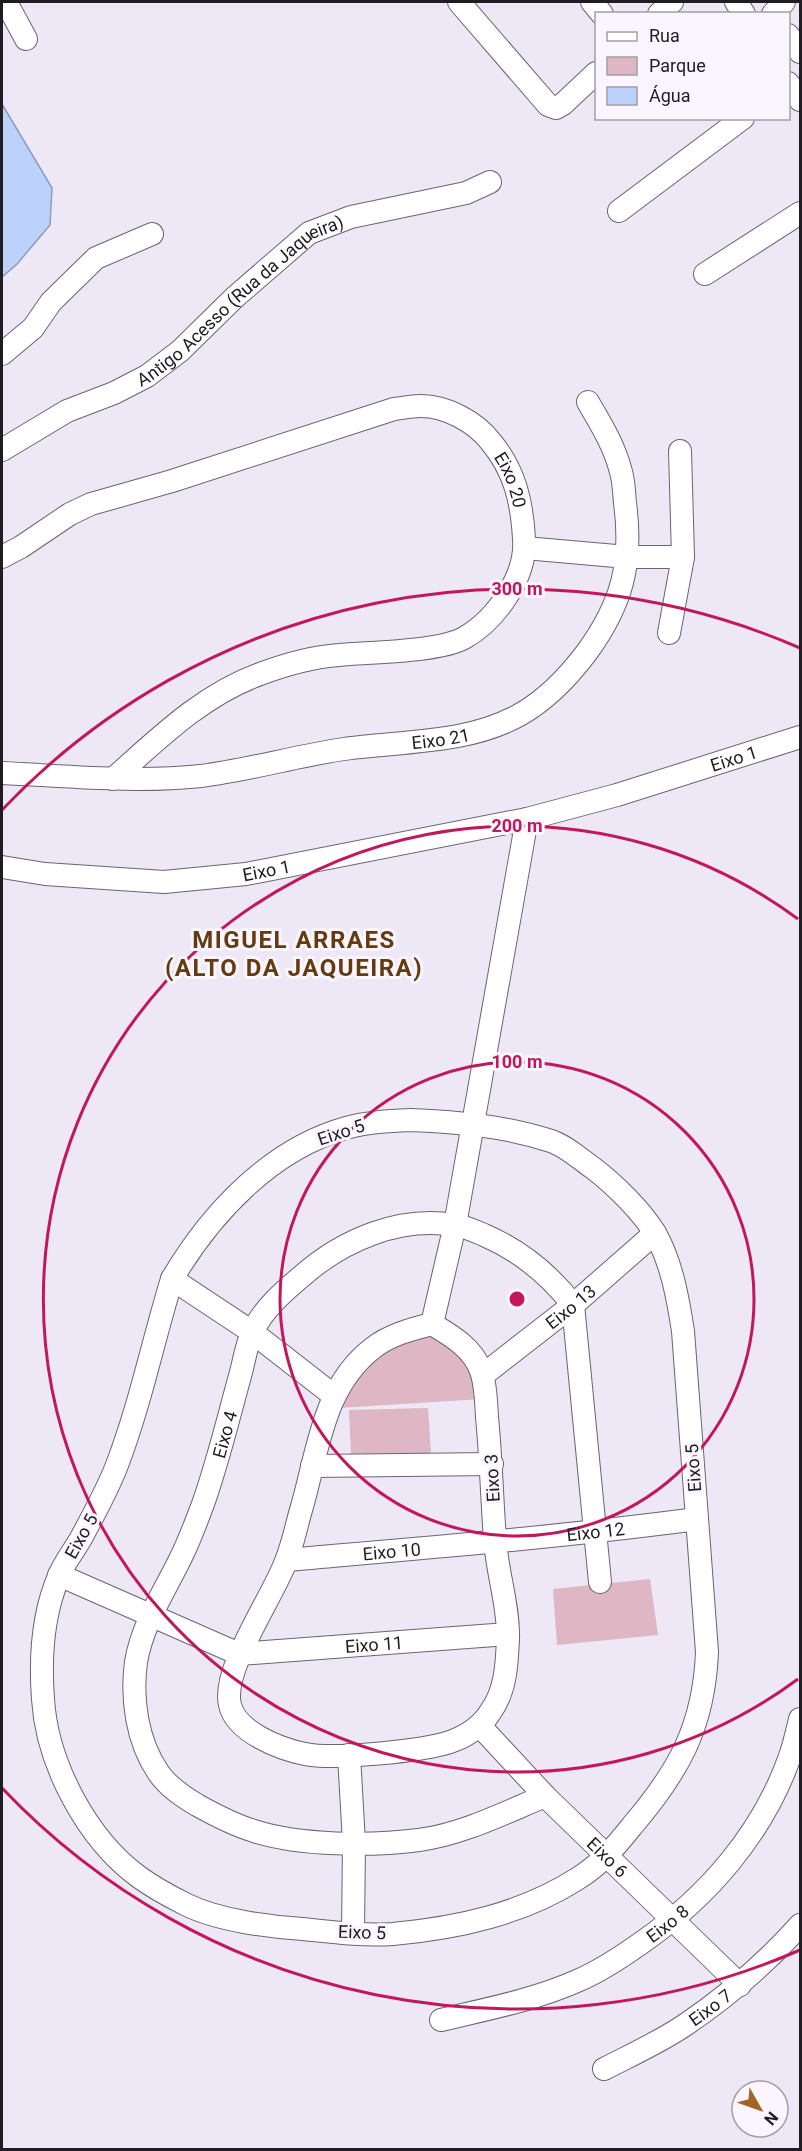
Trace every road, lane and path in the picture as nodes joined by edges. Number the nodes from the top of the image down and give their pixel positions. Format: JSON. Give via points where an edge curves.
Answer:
{"nodes":[{"id":1,"x":6,"y":2,"type":"edge"},
{"id":2,"x":459,"y":2,"type":"edge"},
{"id":3,"x":790,"y":36,"type":"edge"},
{"id":4,"x":26,"y":39,"type":"dead end"},
{"id":5,"x":801,"y":52,"type":"edge"},
{"id":6,"x":595,"y":75,"type":"edge"},
{"id":7,"x":740,"y":120,"type":"edge"},
{"id":8,"x":490,"y":182,"type":"dead end"},
{"id":9,"x":619,"y":212,"type":"dead end"},
{"id":10,"x":801,"y":213,"type":"edge"},
{"id":11,"x":152,"y":234,"type":"dead end"},
{"id":12,"x":705,"y":274,"type":"dead end"},
{"id":13,"x":2,"y":354,"type":"edge"},
{"id":14,"x":588,"y":402,"type":"dead end"},
{"id":15,"x":2,"y":450,"type":"edge"},
{"id":16,"x":680,"y":451,"type":"dead end"},
{"id":17,"x":525,"y":548,"type":"junction"},
{"id":18,"x":2,"y":557,"type":"edge"},
{"id":19,"x":627,"y":557,"type":"junction"},
{"id":20,"x":683,"y":557,"type":"junction"},
{"id":21,"x":669,"y":633,"type":"dead end"},
{"id":22,"x":801,"y":737,"type":"edge"},
{"id":23,"x":2,"y":773,"type":"edge"},
{"id":24,"x":113,"y":779,"type":"junction"},
{"id":25,"x":527,"y":819,"type":"junction"},
{"id":26,"x":2,"y":867,"type":"edge"},
{"id":27,"x":473,"y":1123,"type":"junction"},
{"id":28,"x":455,"y":1225,"type":"junction"},
{"id":29,"x":655,"y":1233,"type":"junction"},
{"id":30,"x":172,"y":1279,"type":"junction"},
{"id":31,"x":573,"y":1305,"type":"junction"},
{"id":32,"x":432,"y":1324,"type":"junction"},
{"id":33,"x":252,"y":1332,"type":"junction"},
{"id":34,"x":483,"y":1375,"type":"junction"},
{"id":35,"x":333,"y":1395,"type":"junction"},
{"id":36,"x":492,"y":1464,"type":"junction"},
{"id":37,"x":312,"y":1466,"type":"junction"},
{"id":38,"x":697,"y":1520,"type":"junction"},
{"id":39,"x":594,"y":1533,"type":"junction"},
{"id":40,"x":495,"y":1543,"type":"junction"},
{"id":41,"x":287,"y":1560,"type":"junction"},
{"id":42,"x":59,"y":1575,"type":"junction"},
{"id":43,"x":600,"y":1582,"type":"dead end"},
{"id":44,"x":150,"y":1616,"type":"junction"},
{"id":45,"x":508,"y":1634,"type":"junction"},
{"id":46,"x":239,"y":1654,"type":"junction"},
{"id":47,"x":801,"y":1719,"type":"edge"},
{"id":48,"x":480,"y":1726,"type":"junction"},
{"id":49,"x":350,"y":1755,"type":"junction"},
{"id":50,"x":545,"y":1796,"type":"junction"},
{"id":51,"x":354,"y":1843,"type":"junction"},
{"id":52,"x":607,"y":1856,"type":"junction"},
{"id":53,"x":672,"y":1921,"type":"junction"},
{"id":54,"x":801,"y":1925,"type":"edge"},
{"id":55,"x":353,"y":1933,"type":"junction"},
{"id":56,"x":740,"y":1985,"type":"junction"},
{"id":57,"x":441,"y":2020,"type":"dead end"},
{"id":58,"x":604,"y":2069,"type":"dead end"}],
"edges":[{"from":1,"to":4,"type":"street"},
{"from":2,"to":6,"type":"street","via":[[548,105],[556,108],[563,104]]},
{"from":3,"to":5,"type":"street"},
{"from":7,"to":9,"type":"street"},
{"from":8,"to":15,"type":"street","name":"Antigo Acesso (Rua da Jaqueira)","via":[[466,193],[351,217],[309,233],[180,351],[147,376],[67,411]]},
{"from":10,"to":12,"type":"street"},
{"from":11,"to":13,"type":"street","via":[[96,258],[51,302],[33,328]]},
{"from":14,"to":19,"type":"street","name":"Eixo 21","via":[[614,449],[621,473],[629,530]]},
{"from":16,"to":20,"type":"street"},
{"from":17,"to":18,"type":"street","name":"Eixo 20","via":[[517,487],[491,441],[462,418],[422,406],[394,409],[91,504]]},
{"from":17,"to":19,"type":"street"},
{"from":17,"to":24,"type":"street","name":"Eixo 20","via":[[513,587],[487,620],[463,639],[439,646],[336,655],[259,674],[205,701]]},
{"from":19,"to":20,"type":"street"},
{"from":19,"to":24,"type":"street","name":"Eixo 21","via":[[619,597],[595,641],[561,683],[520,714],[465,734],[344,749],[201,776]]},
{"from":20,"to":21,"type":"street"},
{"from":22,"to":25,"type":"street","name":"Eixo 1"},
{"from":23,"to":24,"type":"street","name":"Eixo 21"},
{"from":25,"to":26,"type":"street","name":"Eixo 1","via":[[309,863],[199,879],[164,882],[45,874]]},
{"from":25,"to":27,"type":"street"},
{"from":27,"to":28,"type":"street"},
{"from":27,"to":29,"type":"street","name":"Eixo 5","via":[[554,1142],[625,1196]]},
{"from":27,"to":30,"type":"street","name":"Eixo 5","via":[[372,1122],[299,1147],[229,1203],[206,1228]]},
{"from":28,"to":31,"type":"street","name":"Eixo 4","via":[[522,1255],[557,1284]]},
{"from":28,"to":32,"type":"street"},
{"from":28,"to":33,"type":"street","name":"Eixo 4","via":[[419,1224],[388,1229],[335,1250],[286,1290]]},
{"from":29,"to":31,"type":"street","name":"Eixo 13"},
{"from":29,"to":38,"type":"street","name":"Eixo 5","via":[[678,1296]]},
{"from":30,"to":33,"type":"street"},
{"from":30,"to":42,"type":"street","name":"Eixo 5","via":[[116,1467]]},
{"from":31,"to":34,"type":"street","name":"Eixo 13"},
{"from":31,"to":39,"type":"street"},
{"from":32,"to":34,"type":"street","name":"Eixo 3","via":[[467,1348]]},
{"from":32,"to":35,"type":"street","name":"Eixo 3","via":[[372,1348]]},
{"from":33,"to":35,"type":"street"},
{"from":33,"to":44,"type":"street","name":"Eixo 4","via":[[204,1503],[184,1552]]},
{"from":34,"to":36,"type":"street","name":"Eixo 3"},
{"from":35,"to":37,"type":"street","name":"Eixo 3"},
{"from":36,"to":37,"type":"street"},
{"from":36,"to":40,"type":"street","name":"Eixo 3"},
{"from":37,"to":41,"type":"street","name":"Eixo 3"},
{"from":38,"to":39,"type":"street","name":"Eixo 12"},
{"from":38,"to":52,"type":"street","name":"Eixo 5","via":[[707,1652],[698,1714],[681,1761]]},
{"from":39,"to":40,"type":"street","name":"Eixo 12"},
{"from":39,"to":43,"type":"street"},
{"from":40,"to":41,"type":"street","name":"Eixo 10"},
{"from":40,"to":45,"type":"street","name":"Eixo 3"},
{"from":41,"to":46,"type":"street","name":"Eixo 3"},
{"from":42,"to":44,"type":"street"},
{"from":42,"to":55,"type":"street","name":"Eixo 5","via":[[42,1662],[48,1739],[63,1779],[98,1837],[137,1876],[192,1908],[280,1928]]},
{"from":44,"to":46,"type":"street"},
{"from":44,"to":51,"type":"street","name":"Eixo 4","via":[[136,1663],[135,1706],[144,1744],[159,1774],[190,1801],[252,1831],[288,1839]]},
{"from":45,"to":46,"type":"street","name":"Eixo 11"},
{"from":45,"to":48,"type":"street","name":"Eixo 3","via":[[502,1688]]},
{"from":46,"to":49,"type":"street","name":"Eixo 3","via":[[228,1696],[237,1721],[256,1736],[306,1754]]},
{"from":47,"to":53,"type":"street","name":"Eixo 8","via":[[789,1758],[755,1828],[703,1892]]},
{"from":48,"to":49,"type":"street","name":"Eixo 3","via":[[436,1745]]},
{"from":48,"to":50,"type":"street","name":"Eixo 6"},
{"from":49,"to":51,"type":"street"},
{"from":50,"to":51,"type":"street","name":"Eixo 4","via":[[449,1833],[419,1840]]},
{"from":50,"to":52,"type":"street","name":"Eixo 6"},
{"from":51,"to":55,"type":"street"},
{"from":52,"to":53,"type":"street","name":"Eixo 6"},
{"from":52,"to":55,"type":"street","name":"Eixo 5","via":[[580,1878],[494,1917],[391,1934]]},
{"from":53,"to":56,"type":"street","name":"Eixo 6"},
{"from":53,"to":57,"type":"street","name":"Eixo 8","via":[[578,1981]]},
{"from":54,"to":56,"type":"street","name":"Eixo 7"},
{"from":56,"to":58,"type":"street","name":"Eixo 7","via":[[684,2026]]}]}
